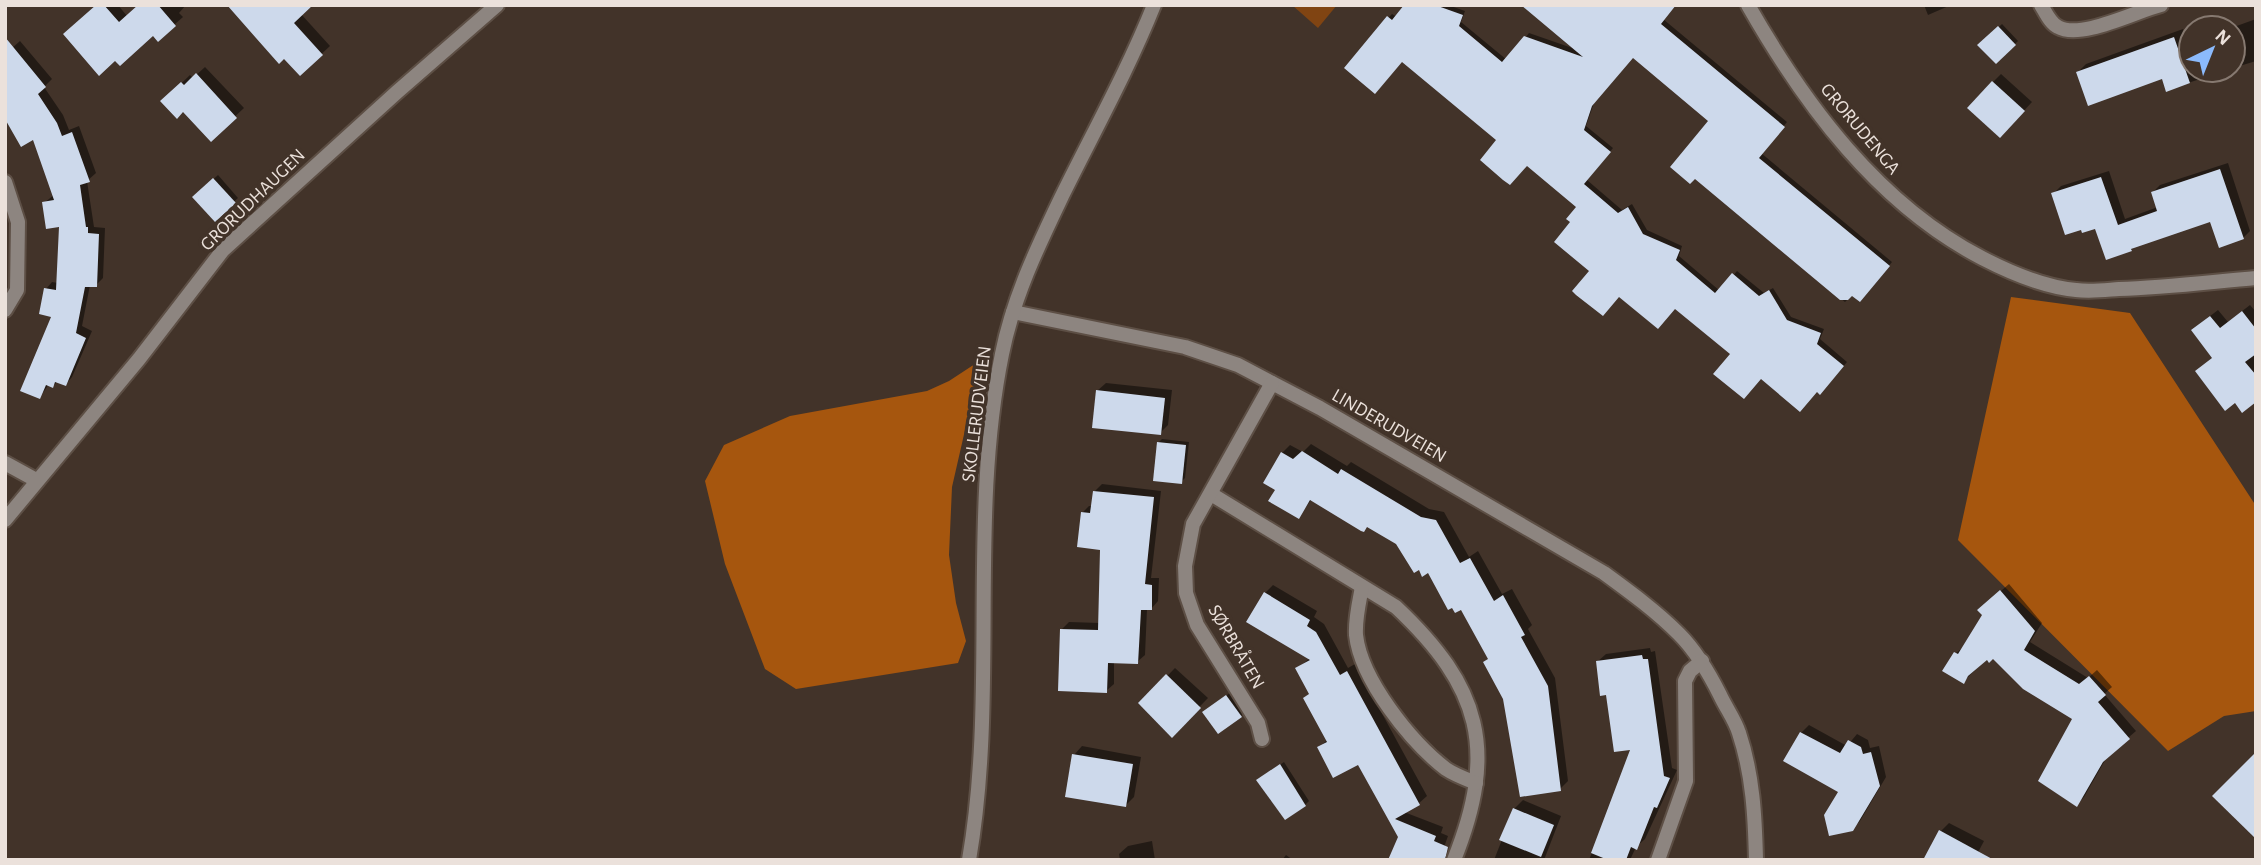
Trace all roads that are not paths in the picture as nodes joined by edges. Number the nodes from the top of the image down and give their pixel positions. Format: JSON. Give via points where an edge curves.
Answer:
{"nodes":[{"id":1,"x":497,"y":5,"type":"edge"},
{"id":2,"x":1154,"y":5,"type":"edge"},
{"id":3,"x":1748,"y":5,"type":"edge"},
{"id":4,"x":2041,"y":5,"type":"edge"},
{"id":5,"x":2161,"y":5,"type":"edge"},
{"id":6,"x":5,"y":181,"type":"edge"},
{"id":7,"x":2256,"y":278,"type":"edge"},
{"id":8,"x":5,"y":310,"type":"edge"},
{"id":9,"x":1013,"y":312,"type":"junction"},
{"id":10,"x":1272,"y":383,"type":"junction"},
{"id":11,"x":5,"y":463,"type":"edge"},
{"id":12,"x":36,"y":480,"type":"junction"},
{"id":13,"x":1211,"y":494,"type":"junction"},
{"id":14,"x":5,"y":520,"type":"edge"},
{"id":15,"x":1362,"y":587,"type":"junction"},
{"id":16,"x":1702,"y":662,"type":"junction"},
{"id":17,"x":1262,"y":739,"type":"dead end"},
{"id":18,"x":1475,"y":783,"type":"junction"},
{"id":19,"x":969,"y":860,"type":"edge"},
{"id":20,"x":1454,"y":860,"type":"edge"},
{"id":21,"x":1658,"y":860,"type":"edge"},
{"id":22,"x":1756,"y":860,"type":"edge"}],
"edges":[{"from":1,"to":12,"type":"street","name":"GRORUDHAUGEN","via":[[223,250],[139,359]]},
{"from":2,"to":9,"type":"street","name":"SKOLLERUDVEIEN","via":[[1042,236]]},
{"from":3,"to":7,"type":"street","name":"GRORUDENGA","via":[[1780,61],[1861,165],[1900,204],[1958,246],[2039,283],[2078,291]]},
{"from":4,"to":5,"type":"street","via":[[2049,19],[2071,30],[2099,26]]},
{"from":6,"to":8,"type":"street","via":[[18,222],[17,290]]},
{"from":9,"to":10,"type":"street","name":"LINDERUDVEIEN","via":[[1185,347],[1238,365]]},
{"from":9,"to":19,"type":"street","name":"SKOLLERUDVEIEN","via":[[993,408],[986,486],[982,728]]},
{"from":10,"to":13,"type":"street","name":"SØRBRÅTEN"},
{"from":10,"to":16,"type":"street","name":"LINDERUDVEIEN","via":[[1604,573],[1679,634]]},
{"from":11,"to":12,"type":"street"},
{"from":12,"to":14,"type":"street","name":"GRORUDHAUGEN"},
{"from":13,"to":15,"type":"street"},
{"from":13,"to":17,"type":"street","name":"SØRBRÅTEN","via":[[1188,541],[1186,593],[1197,625],[1258,723]]},
{"from":15,"to":18,"type":"street","via":[[1396,607],[1421,631],[1466,694],[1476,733]]},
{"from":15,"to":18,"type":"street","via":[[1356,636],[1363,663],[1389,708],[1418,744],[1448,770]]},
{"from":16,"to":21,"type":"street","via":[[1685,681],[1686,781]]},
{"from":16,"to":22,"type":"street","name":"LINDERUDVEIEN","via":[[1739,731],[1751,779]]},
{"from":18,"to":20,"type":"street","via":[[1473,807]]}]}
